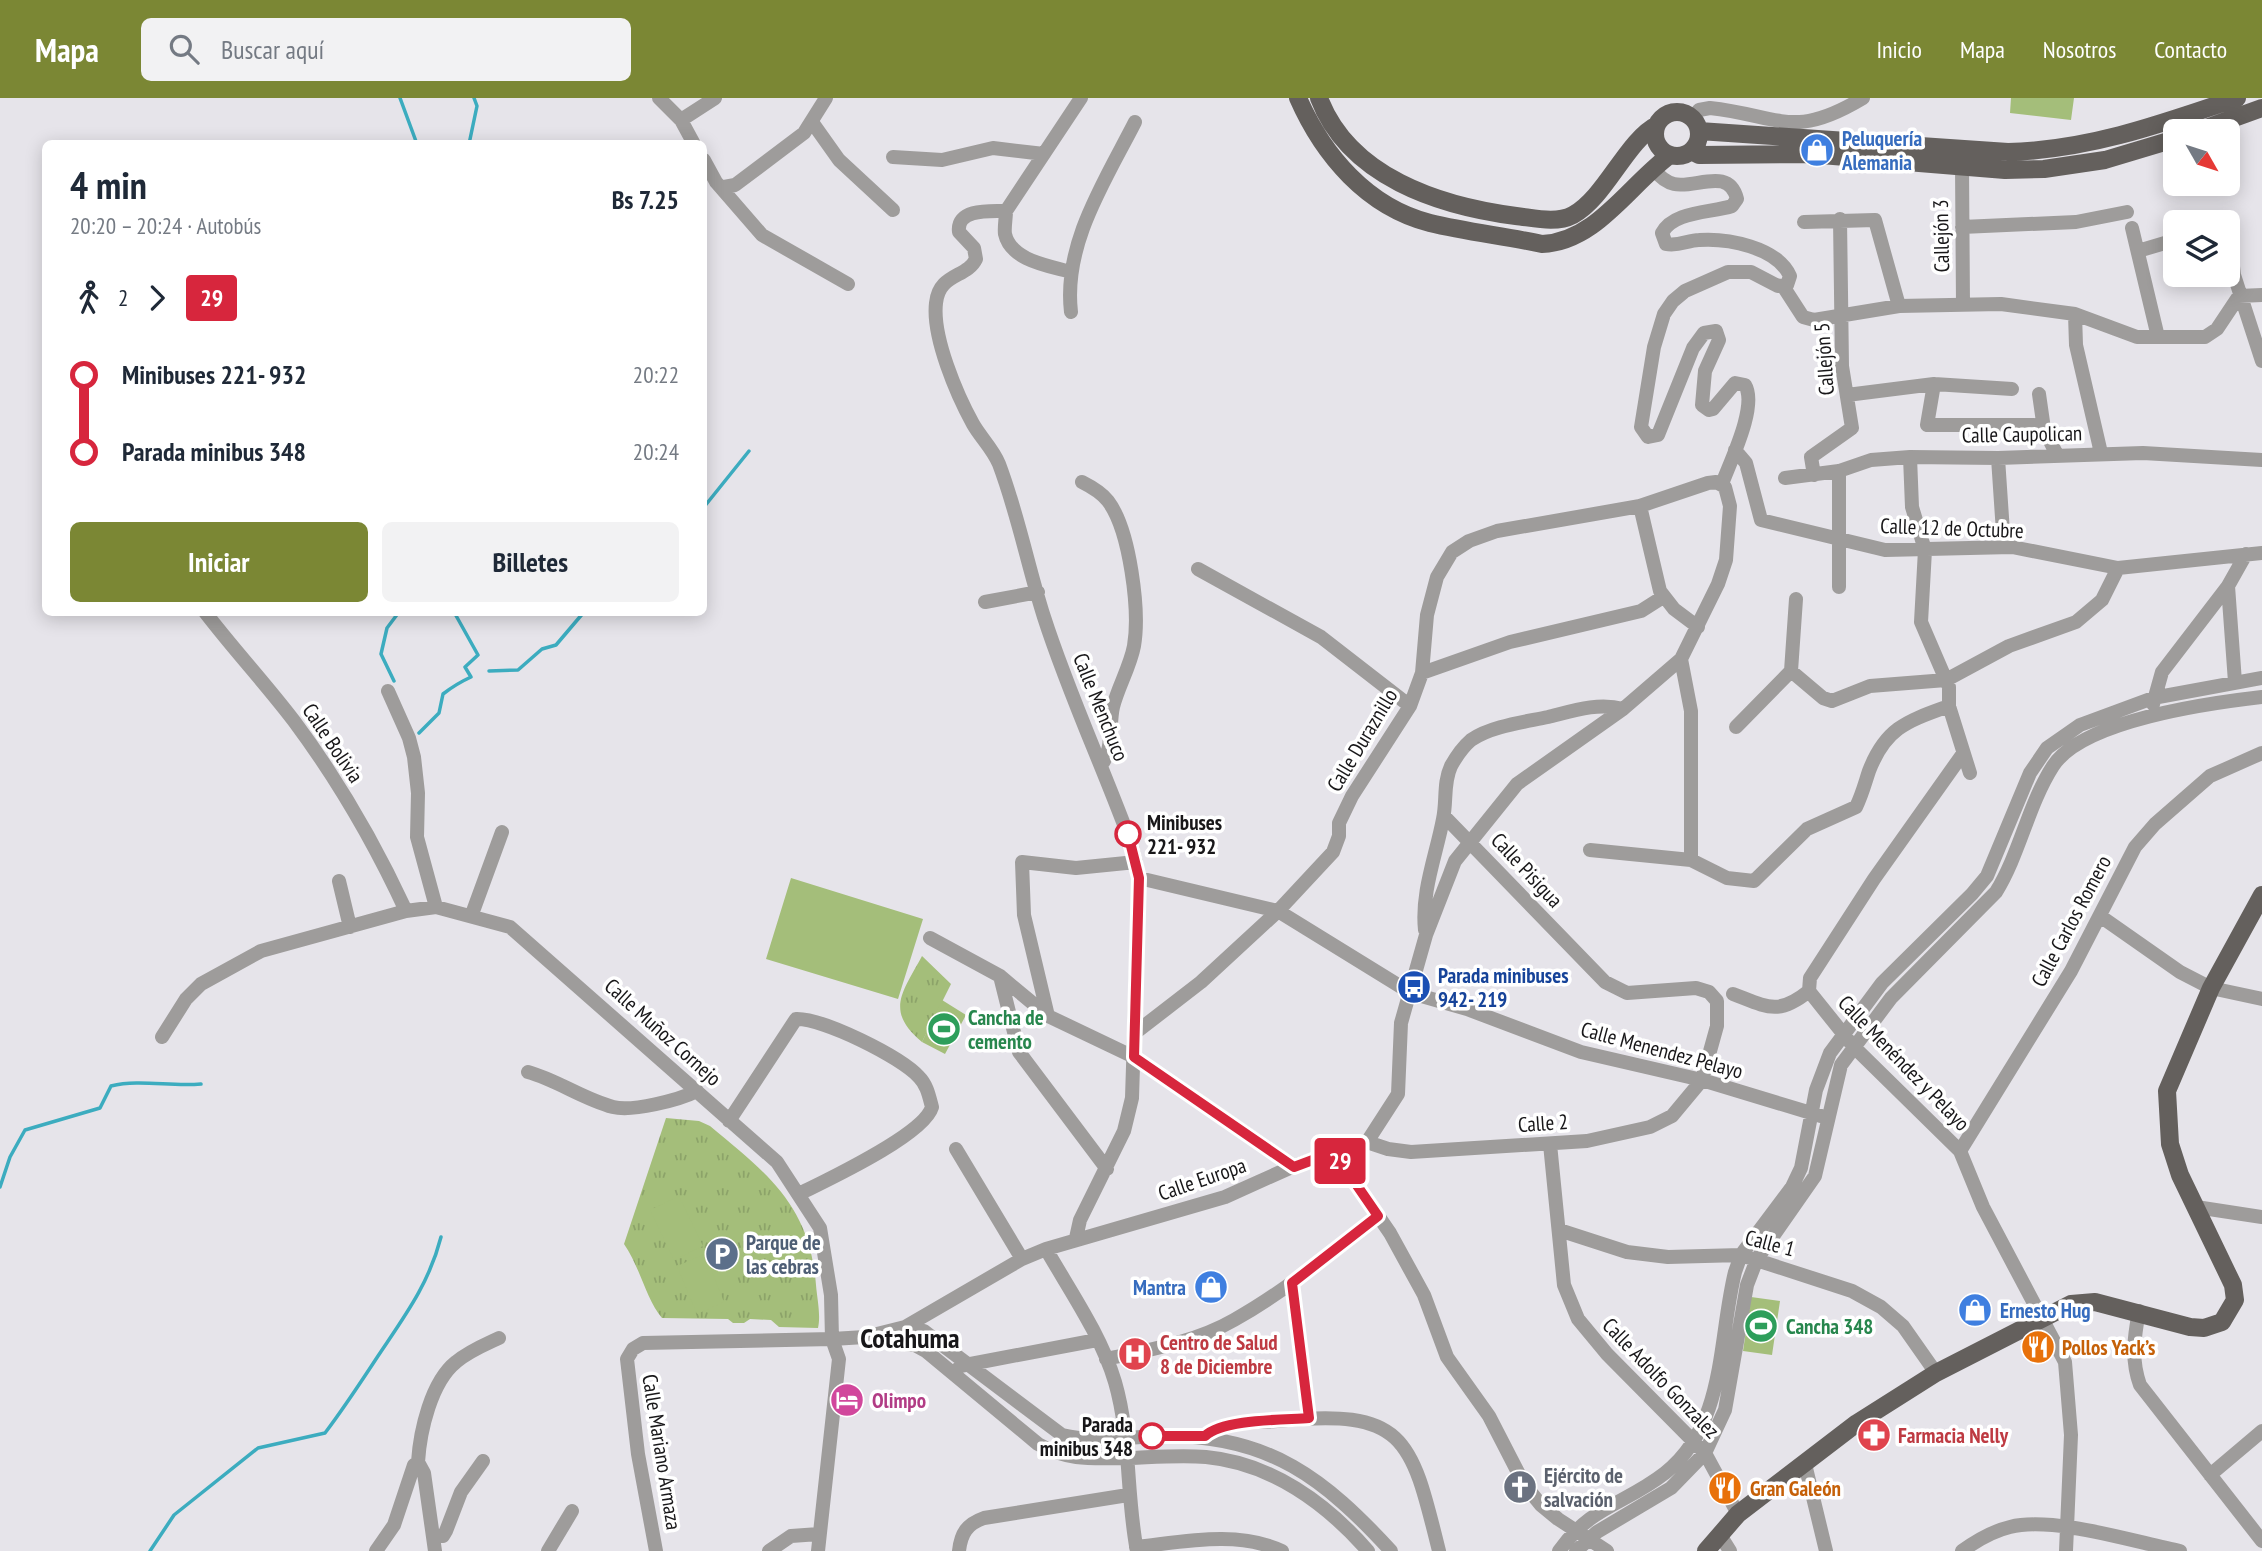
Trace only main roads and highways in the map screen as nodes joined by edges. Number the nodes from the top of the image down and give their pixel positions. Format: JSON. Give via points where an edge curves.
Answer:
{"nodes":[{"id":1,"x":1298,"y":98,"type":"edge"},
{"id":2,"x":1319,"y":98,"type":"edge"},
{"id":3,"x":2237,"y":98,"type":"edge"},
{"id":4,"x":2262,"y":108,"type":"edge"},
{"id":5,"x":2231,"y":119,"type":"edge"},
{"id":6,"x":1657,"y":125,"type":"junction"},
{"id":7,"x":1696,"y":125,"type":"junction"},
{"id":8,"x":2163,"y":143,"type":"edge"},
{"id":9,"x":1691,"y":151,"type":"junction"},
{"id":10,"x":1670,"y":155,"type":"junction"},
{"id":11,"x":2262,"y":895,"type":"edge"},
{"id":12,"x":1706,"y":1551,"type":"edge"}],
"edges":[{"from":1,"to":10,"type":"main road","via":[[1326,152],[1365,189],[1403,214],[1542,244],[1560,243],[1585,231]]},
{"from":2,"to":6,"type":"main road","via":[[1334,128],[1352,147],[1413,190],[1476,211],[1550,219],[1565,218],[1582,208]]},
{"from":3,"to":7,"type":"main road","via":[[2100,142],[2045,151],[2007,152]]},
{"from":4,"to":5,"type":"main road"},
{"from":6,"to":7,"type":"main road","via":[[1673,112]]},
{"from":6,"to":10,"type":"main road","via":[[1656,139]]},
{"from":7,"to":9,"type":"main road","via":[[1696,146]]},
{"from":8,"to":9,"type":"main road","via":[[2105,160],[2043,169],[1809,155],[1699,155]]},
{"from":9,"to":10,"type":"main road"},
{"from":11,"to":12,"type":"main road","via":[[2211,988],[2168,1091],[2170,1144],[2233,1285],[2235,1300],[2222,1322],[2204,1328],[2095,1302],[2071,1304],[1936,1373],[1857,1423],[1738,1514]]}]}
